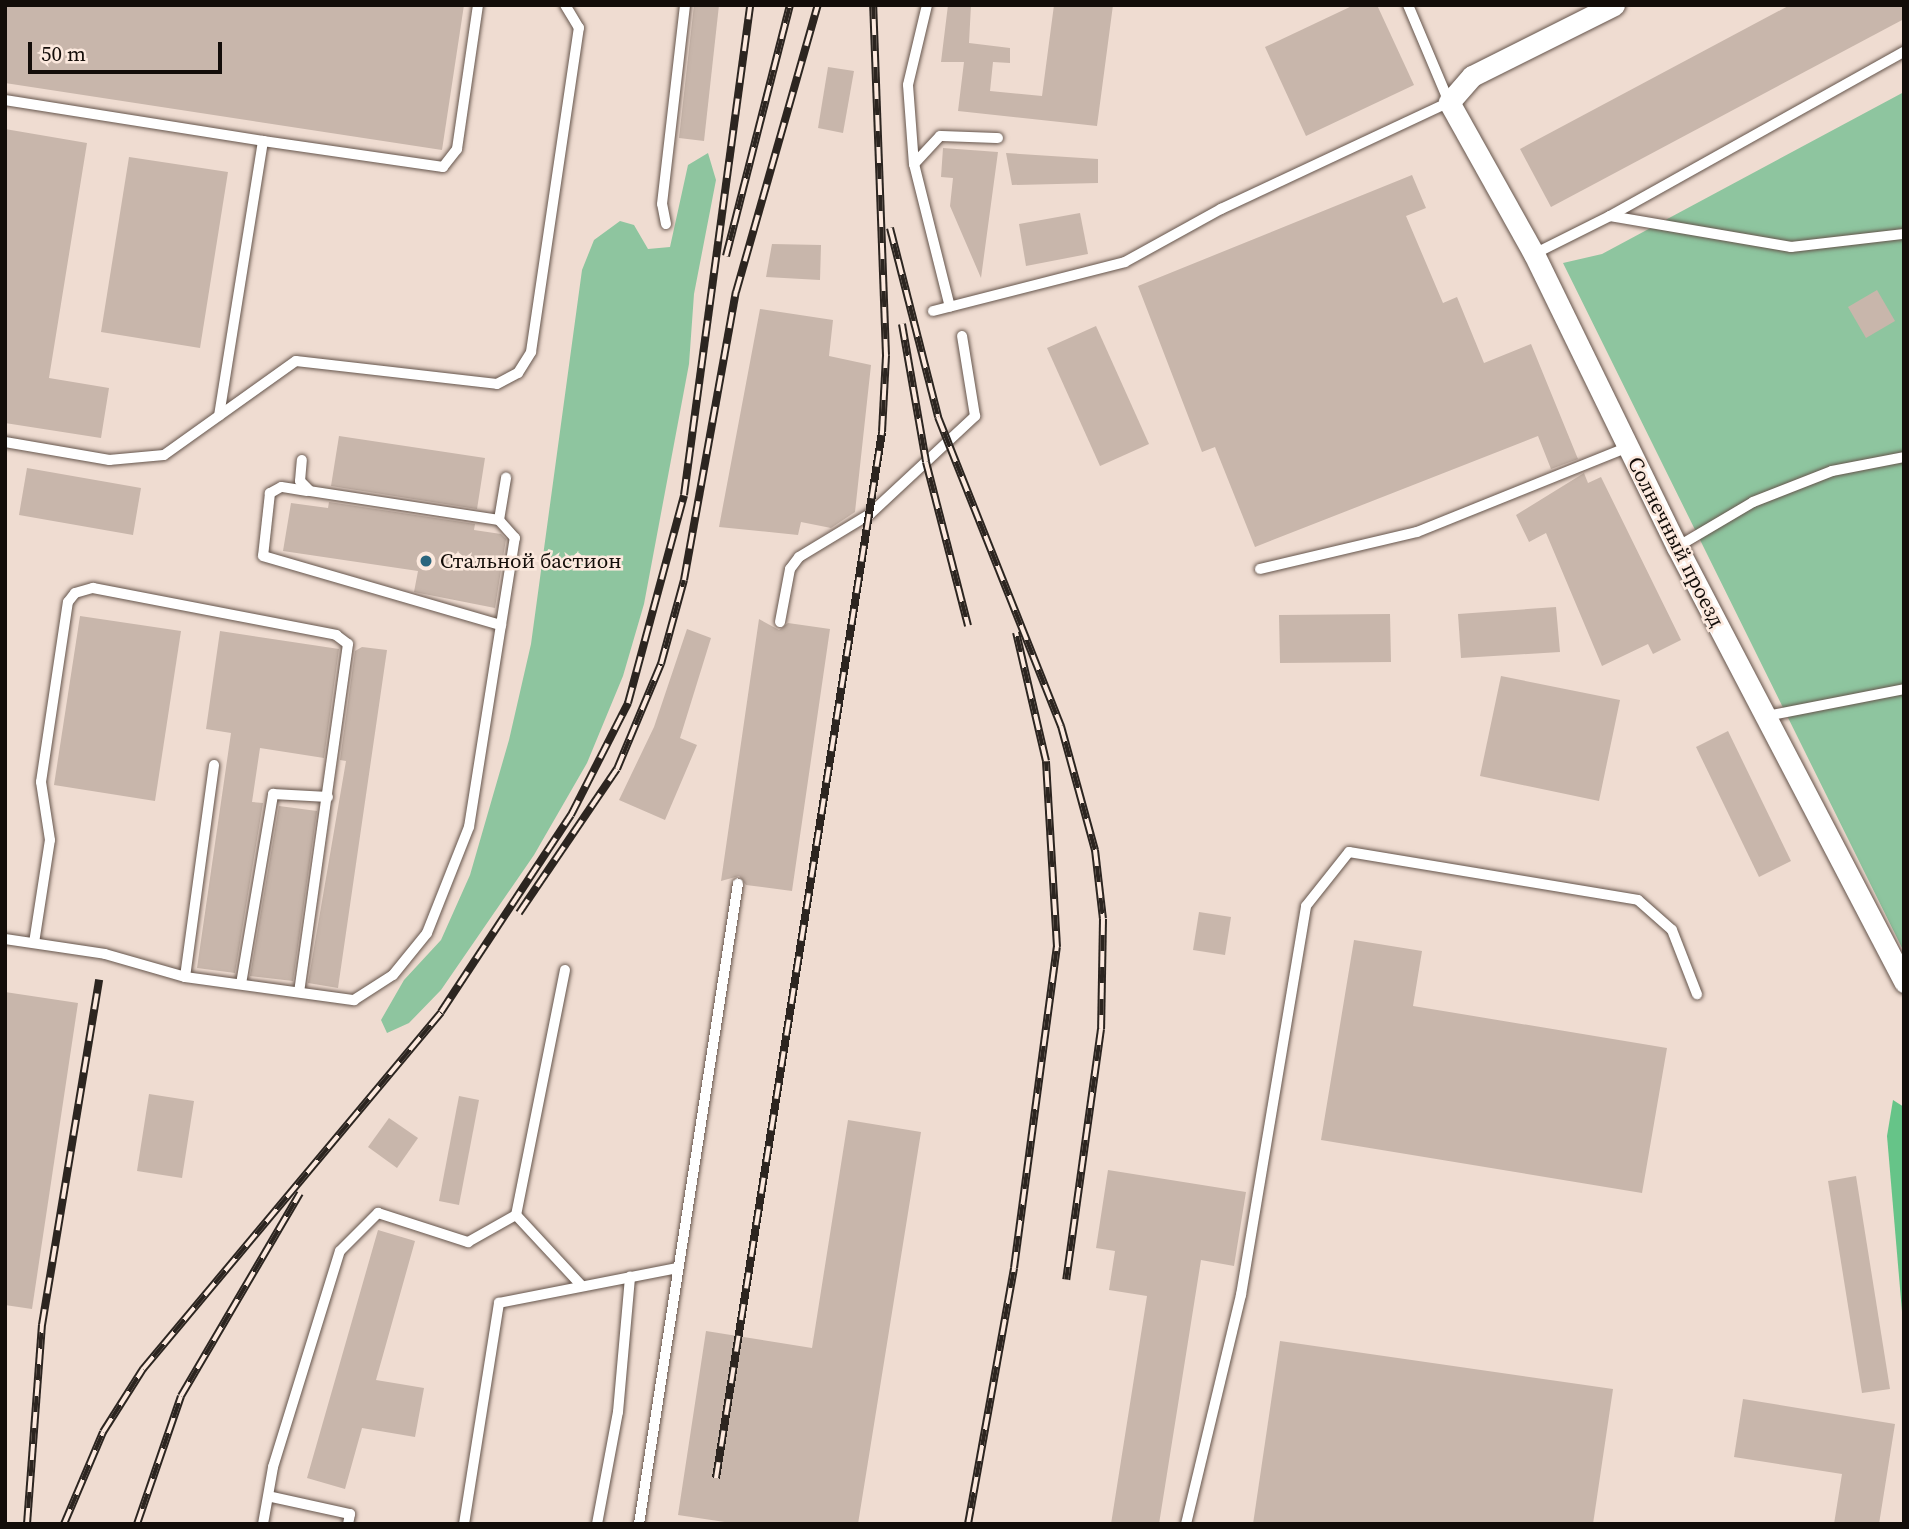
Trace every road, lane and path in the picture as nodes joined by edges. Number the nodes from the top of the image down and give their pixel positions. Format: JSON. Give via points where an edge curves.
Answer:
{"nodes":[{"id":1,"x":478,"y":5,"type":"edge"},
{"id":2,"x":565,"y":5,"type":"edge"},
{"id":3,"x":685,"y":5,"type":"edge"},
{"id":4,"x":926,"y":5,"type":"edge"},
{"id":5,"x":1408,"y":5,"type":"edge"},
{"id":6,"x":1614,"y":5,"type":"edge"},
{"id":7,"x":1904,"y":52,"type":"edge"},
{"id":8,"x":5,"y":100,"type":"edge"},
{"id":9,"x":1449,"y":102,"type":"junction"},
{"id":10,"x":998,"y":138,"type":"dead end"},
{"id":11,"x":263,"y":141,"type":"junction"},
{"id":12,"x":914,"y":164,"type":"junction"},
{"id":13,"x":1610,"y":216,"type":"junction"},
{"id":14,"x":666,"y":224,"type":"dead end"},
{"id":15,"x":1904,"y":234,"type":"edge"},
{"id":16,"x":1534,"y":254,"type":"junction"},
{"id":17,"x":950,"y":307,"type":"junction"},
{"id":18,"x":933,"y":311,"type":"dead end"},
{"id":19,"x":962,"y":336,"type":"dead end"},
{"id":20,"x":219,"y":415,"type":"junction"},
{"id":21,"x":5,"y":442,"type":"edge"},
{"id":22,"x":1628,"y":447,"type":"junction"},
{"id":23,"x":1904,"y":457,"type":"edge"},
{"id":24,"x":302,"y":460,"type":"dead end"},
{"id":25,"x":506,"y":478,"type":"dead end"},
{"id":26,"x":310,"y":491,"type":"junction"},
{"id":27,"x":499,"y":520,"type":"junction"},
{"id":28,"x":1677,"y":547,"type":"junction"},
{"id":29,"x":1260,"y":569,"type":"dead end"},
{"id":30,"x":780,"y":622,"type":"dead end"},
{"id":31,"x":501,"y":625,"type":"junction"},
{"id":32,"x":1904,"y":689,"type":"edge"},
{"id":33,"x":1767,"y":716,"type":"junction"},
{"id":34,"x":214,"y":765,"type":"dead end"},
{"id":35,"x":328,"y":797,"type":"junction"},
{"id":36,"x":738,"y":884,"type":"dead end"},
{"id":37,"x":5,"y":939,"type":"edge"},
{"id":38,"x":34,"y":943,"type":"junction"},
{"id":39,"x":565,"y":970,"type":"dead end"},
{"id":40,"x":185,"y":976,"type":"junction"},
{"id":41,"x":1904,"y":982,"type":"edge"},
{"id":42,"x":241,"y":984,"type":"junction"},
{"id":43,"x":299,"y":992,"type":"junction"},
{"id":44,"x":1698,"y":995,"type":"dead end"},
{"id":45,"x":516,"y":1215,"type":"junction"},
{"id":46,"x":678,"y":1268,"type":"junction"},
{"id":47,"x":630,"y":1277,"type":"junction"},
{"id":48,"x":582,"y":1286,"type":"junction"},
{"id":49,"x":272,"y":1497,"type":"junction"},
{"id":50,"x":263,"y":1524,"type":"edge"},
{"id":51,"x":348,"y":1524,"type":"edge"},
{"id":52,"x":464,"y":1524,"type":"edge"},
{"id":53,"x":597,"y":1524,"type":"edge"},
{"id":54,"x":639,"y":1524,"type":"edge"},
{"id":55,"x":1186,"y":1524,"type":"edge"}],
"edges":[{"from":1,"to":11,"type":"lane","via":[[457,149],[443,167]]},
{"from":2,"to":20,"type":"lane","via":[[579,28],[531,352],[518,373],[497,384],[296,361]]},
{"from":3,"to":14,"type":"lane","via":[[662,204]]},
{"from":4,"to":12,"type":"lane","via":[[908,85]]},
{"from":5,"to":9,"type":"lane"},
{"from":6,"to":9,"type":"street","via":[[1472,76]]},
{"from":7,"to":13,"type":"lane"},
{"from":8,"to":11,"type":"lane"},
{"from":9,"to":16,"type":"street","name":"Солнечный проезд"},
{"from":9,"to":17,"type":"lane","via":[[1125,262]]},
{"from":10,"to":12,"type":"lane","via":[[940,136]]},
{"from":11,"to":20,"type":"lane"},
{"from":12,"to":17,"type":"lane"},
{"from":13,"to":15,"type":"lane","via":[[1791,247]]},
{"from":13,"to":16,"type":"lane"},
{"from":16,"to":22,"type":"street","name":"Солнечный проезд"},
{"from":17,"to":18,"type":"lane"},
{"from":19,"to":30,"type":"lane","via":[[975,416],[870,514],[799,557],[790,569]]},
{"from":20,"to":21,"type":"lane","via":[[164,455],[109,460]]},
{"from":22,"to":28,"type":"street","name":"Солнечный проезд"},
{"from":22,"to":29,"type":"lane","via":[[1417,532]]},
{"from":23,"to":28,"type":"lane","via":[[1809,480],[1753,502]]},
{"from":24,"to":26,"type":"lane","via":[[300,481]]},
{"from":25,"to":27,"type":"lane"},
{"from":26,"to":27,"type":"lane"},
{"from":26,"to":31,"type":"lane","via":[[281,487],[270,493],[263,556]]},
{"from":27,"to":31,"type":"lane","via":[[516,538]]},
{"from":28,"to":33,"type":"street","name":"Солнечный проезд"},
{"from":31,"to":43,"type":"lane","via":[[469,827],[427,933],[393,975],[354,1000]]},
{"from":32,"to":33,"type":"lane"},
{"from":33,"to":41,"type":"street","name":"Солнечный проезд"},
{"from":34,"to":40,"type":"lane"},
{"from":35,"to":38,"type":"lane","via":[[349,655],[343,638],[83,589],[68,603],[41,782],[50,841]]},
{"from":35,"to":42,"type":"lane","via":[[273,794]]},
{"from":35,"to":43,"type":"lane"},
{"from":36,"to":46,"type":"lane"},
{"from":37,"to":38,"type":"lane"},
{"from":38,"to":40,"type":"lane","via":[[141,962]]},
{"from":39,"to":45,"type":"lane"},
{"from":40,"to":42,"type":"lane"},
{"from":42,"to":43,"type":"lane"},
{"from":44,"to":55,"type":"lane","via":[[1672,930],[1638,900],[1349,852],[1306,906],[1241,1295]]},
{"from":45,"to":48,"type":"lane"},
{"from":45,"to":49,"type":"lane","via":[[468,1242],[378,1213],[340,1251],[273,1467]]},
{"from":46,"to":47,"type":"lane"},
{"from":46,"to":54,"type":"lane"},
{"from":47,"to":48,"type":"lane"},
{"from":47,"to":53,"type":"lane","via":[[618,1412]]},
{"from":48,"to":52,"type":"lane","via":[[499,1303]]},
{"from":49,"to":50,"type":"lane"},
{"from":49,"to":51,"type":"lane","via":[[350,1514]]}]}
